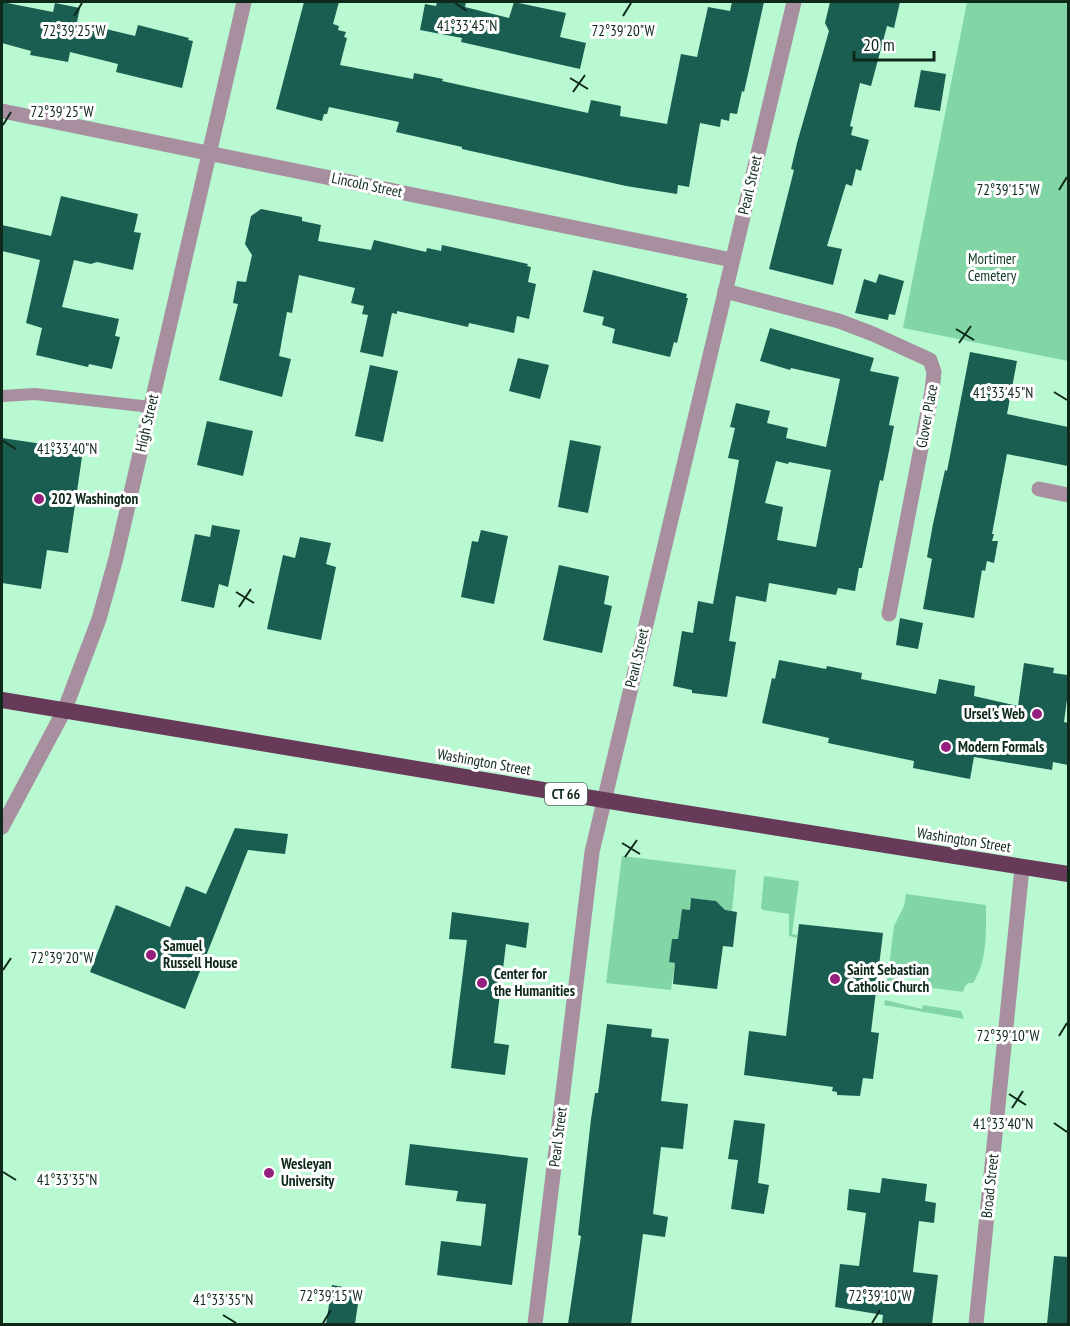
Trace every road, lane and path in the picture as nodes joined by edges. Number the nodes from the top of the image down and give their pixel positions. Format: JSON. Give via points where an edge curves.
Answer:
{"nodes":[{"id":1,"x":244,"y":2,"type":"edge"},
{"id":2,"x":794,"y":2,"type":"edge"},
{"id":3,"x":2,"y":111,"type":"edge"},
{"id":4,"x":208,"y":153,"type":"junction"},
{"id":5,"x":732,"y":260,"type":"junction"},
{"id":6,"x":725,"y":291,"type":"junction"},
{"id":7,"x":2,"y":396,"type":"edge"},
{"id":8,"x":151,"y":407,"type":"junction"},
{"id":9,"x":1039,"y":489,"type":"dead end"},
{"id":10,"x":1068,"y":495,"type":"edge"},
{"id":11,"x":889,"y":614,"type":"dead end"},
{"id":12,"x":2,"y":700,"type":"edge"},
{"id":13,"x":65,"y":710,"type":"junction"},
{"id":14,"x":603,"y":800,"type":"junction"},
{"id":15,"x":2,"y":827,"type":"edge"},
{"id":16,"x":1022,"y":868,"type":"junction"},
{"id":17,"x":1068,"y":874,"type":"edge"},
{"id":18,"x":535,"y":1324,"type":"edge"},
{"id":19,"x":976,"y":1324,"type":"edge"}],
"edges":[{"from":1,"to":4,"type":"street","name":"High Street"},
{"from":2,"to":5,"type":"street","name":"Pearl Street"},
{"from":3,"to":4,"type":"street","name":"Lincoln Street"},
{"from":4,"to":5,"type":"street","name":"Lincoln Street"},
{"from":4,"to":8,"type":"street","name":"High Street"},
{"from":5,"to":6,"type":"street","name":"Pearl Street"},
{"from":6,"to":11,"type":"street","name":"Glover Place","via":[[839,321],[930,360],[934,372],[932,391]]},
{"from":6,"to":14,"type":"street","name":"Pearl Street"},
{"from":7,"to":8,"type":"lane","via":[[36,394]]},
{"from":8,"to":13,"type":"street","name":"High Street","via":[[99,619]]},
{"from":9,"to":10,"type":"street"},
{"from":12,"to":13,"type":"highway","name":"Washington Street","number":"CT 66"},
{"from":13,"to":14,"type":"highway","name":"Washington Street","number":"CT 66"},
{"from":13,"to":15,"type":"street","name":"High Street"},
{"from":14,"to":16,"type":"highway","name":"Washington Street","number":"CT 66"},
{"from":14,"to":18,"type":"street","name":"Pearl Street","via":[[592,852]]},
{"from":16,"to":17,"type":"highway","name":"Washington Street","number":"CT 66"},
{"from":16,"to":19,"type":"street","name":"Broad Street"}]}
